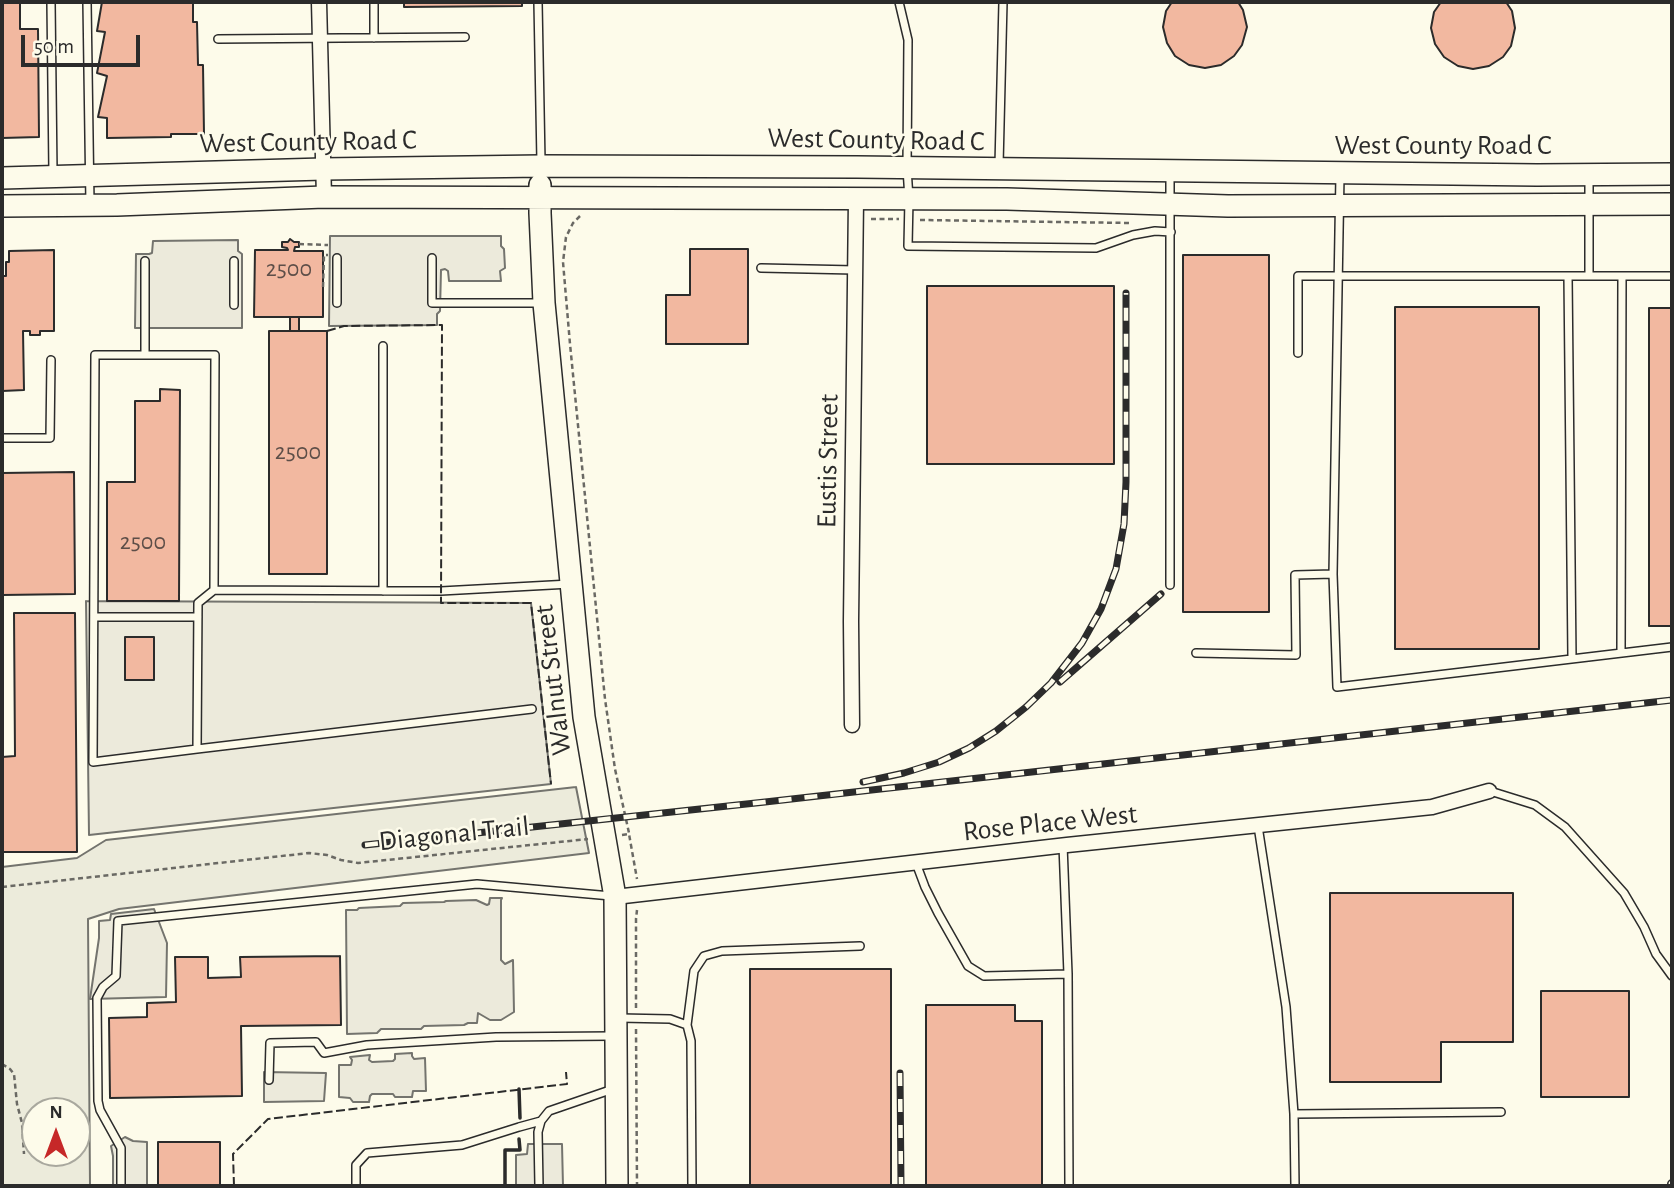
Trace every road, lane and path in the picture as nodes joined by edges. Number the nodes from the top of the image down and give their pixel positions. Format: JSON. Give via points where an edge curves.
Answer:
{"nodes":[{"id":1,"x":51,"y":2,"type":"edge"},
{"id":2,"x":87,"y":2,"type":"edge"},
{"id":3,"x":319,"y":2,"type":"edge"},
{"id":4,"x":374,"y":2,"type":"edge"},
{"id":5,"x":538,"y":2,"type":"edge"},
{"id":6,"x":899,"y":2,"type":"edge"},
{"id":7,"x":1003,"y":2,"type":"edge"},
{"id":8,"x":465,"y":37,"type":"dead end"},
{"id":9,"x":320,"y":38,"type":"junction"},
{"id":10,"x":374,"y":38,"type":"junction"},
{"id":11,"x":218,"y":39,"type":"dead end"},
{"id":12,"x":541,"y":166,"type":"junction"},
{"id":13,"x":907,"y":168,"type":"junction"},
{"id":14,"x":323,"y":169,"type":"junction"},
{"id":15,"x":999,"y":170,"type":"junction"},
{"id":16,"x":1170,"y":172,"type":"junction"},
{"id":17,"x":1340,"y":173,"type":"junction"},
{"id":18,"x":1672,"y":174,"type":"edge"},
{"id":19,"x":1590,"y":175,"type":"junction"},
{"id":20,"x":85,"y":176,"type":"junction"},
{"id":21,"x":53,"y":177,"type":"junction"},
{"id":22,"x":2,"y":178,"type":"edge"},
{"id":23,"x":324,"y":197,"type":"junction"},
{"id":24,"x":540,"y":198,"type":"junction"},
{"id":25,"x":856,"y":199,"type":"junction"},
{"id":26,"x":909,"y":199,"type":"junction"},
{"id":27,"x":1170,"y":204,"type":"junction"},
{"id":28,"x":1672,"y":204,"type":"edge"},
{"id":29,"x":85,"y":205,"type":"junction"},
{"id":30,"x":1339,"y":205,"type":"junction"},
{"id":31,"x":1589,"y":205,"type":"junction"},
{"id":32,"x":2,"y":206,"type":"edge"},
{"id":33,"x":580,"y":216,"type":"dead end"},
{"id":34,"x":1171,"y":232,"type":"junction"},
{"id":35,"x":299,"y":244,"type":"dead end"},
{"id":36,"x":328,"y":245,"type":"dead end"},
{"id":37,"x":328,"y":256,"type":"dead end"},
{"id":38,"x":337,"y":258,"type":"dead end"},
{"id":39,"x":432,"y":258,"type":"dead end"},
{"id":40,"x":145,"y":261,"type":"dead end"},
{"id":41,"x":234,"y":261,"type":"dead end"},
{"id":42,"x":761,"y":268,"type":"dead end"},
{"id":43,"x":855,"y":270,"type":"junction"},
{"id":44,"x":1338,"y":275,"type":"junction"},
{"id":45,"x":1568,"y":276,"type":"junction"},
{"id":46,"x":1589,"y":276,"type":"junction"},
{"id":47,"x":1622,"y":276,"type":"junction"},
{"id":48,"x":1672,"y":276,"type":"edge"},
{"id":49,"x":323,"y":287,"type":"dead end"},
{"id":50,"x":337,"y":303,"type":"dead end"},
{"id":51,"x":544,"y":303,"type":"junction"},
{"id":52,"x":234,"y":305,"type":"dead end"},
{"id":53,"x":383,"y":346,"type":"dead end"},
{"id":54,"x":1298,"y":353,"type":"dead end"},
{"id":55,"x":145,"y":355,"type":"junction"},
{"id":56,"x":51,"y":360,"type":"dead end"},
{"id":57,"x":2,"y":438,"type":"edge"},
{"id":58,"x":1333,"y":574,"type":"junction"},
{"id":59,"x":570,"y":583,"type":"junction"},
{"id":60,"x":1170,"y":584,"type":"dead end"},
{"id":61,"x":214,"y":590,"type":"junction"},
{"id":62,"x":383,"y":591,"type":"junction"},
{"id":63,"x":94,"y":617,"type":"junction"},
{"id":64,"x":198,"y":617,"type":"junction"},
{"id":65,"x":1672,"y":646,"type":"edge"},
{"id":66,"x":1622,"y":652,"type":"junction"},
{"id":67,"x":1196,"y":653,"type":"dead end"},
{"id":68,"x":1572,"y":658,"type":"junction"},
{"id":69,"x":532,"y":709,"type":"dead end"},
{"id":70,"x":852,"y":725,"type":"dead end"},
{"id":71,"x":197,"y":749,"type":"junction"},
{"id":72,"x":1489,"y":791,"type":"joint"},
{"id":73,"x":1258,"y":825,"type":"junction"},
{"id":74,"x":629,"y":834,"type":"dead end"},
{"id":75,"x":604,"y":837,"type":"junction"},
{"id":76,"x":1063,"y":845,"type":"junction"},
{"id":77,"x":916,"y":862,"type":"junction"},
{"id":78,"x":2,"y":887,"type":"edge"},
{"id":79,"x":615,"y":897,"type":"junction"},
{"id":80,"x":860,"y":946,"type":"dead end"},
{"id":81,"x":1068,"y":974,"type":"junction"},
{"id":82,"x":1672,"y":976,"type":"edge"},
{"id":83,"x":687,"y":1025,"type":"junction"},
{"id":84,"x":616,"y":1027,"type":"junction"},
{"id":85,"x":2,"y":1064,"type":"edge"},
{"id":86,"x":269,"y":1080,"type":"dead end"},
{"id":87,"x":617,"y":1088,"type":"junction"},
{"id":88,"x":1501,"y":1112,"type":"dead end"},
{"id":89,"x":1294,"y":1114,"type":"junction"},
{"id":90,"x":21,"y":1119,"type":"edge"},
{"id":91,"x":541,"y":1121,"type":"junction"},
{"id":92,"x":121,"y":1186,"type":"edge"},
{"id":93,"x":356,"y":1186,"type":"edge"},
{"id":94,"x":539,"y":1186,"type":"edge"},
{"id":95,"x":617,"y":1186,"type":"edge"},
{"id":96,"x":692,"y":1186,"type":"edge"},
{"id":97,"x":1069,"y":1186,"type":"edge"},
{"id":98,"x":1295,"y":1186,"type":"edge"}],
"edges":[{"from":1,"to":21,"type":"lane"},
{"from":2,"to":20,"type":"lane"},
{"from":3,"to":9,"type":"street"},
{"from":4,"to":10,"type":"lane"},
{"from":5,"to":12,"type":"lane"},
{"from":6,"to":13,"type":"lane","via":[[908,40]]},
{"from":7,"to":15,"type":"lane"},
{"from":8,"to":10,"type":"lane"},
{"from":9,"to":10,"type":"lane"},
{"from":9,"to":11,"type":"lane"},
{"from":9,"to":14,"type":"street"},
{"from":12,"to":13,"type":"main road","name":"West County Road C"},
{"from":12,"to":14,"type":"main road","name":"West County Road C"},
{"from":12,"to":24,"type":"main road","name":"Walnut Street"},
{"from":13,"to":15,"type":"main road","name":"West County Road C"},
{"from":13,"to":26,"type":"lane"},
{"from":14,"to":20,"type":"main road","name":"West County Road C"},
{"from":14,"to":23,"type":"street"},
{"from":15,"to":16,"type":"main road","name":"West County Road C"},
{"from":16,"to":17,"type":"main road","name":"West County Road C"},
{"from":16,"to":27,"type":"lane"},
{"from":17,"to":19,"type":"main road","name":"West County Road C"},
{"from":17,"to":30,"type":"lane"},
{"from":18,"to":19,"type":"main road","name":"West County Road C"},
{"from":19,"to":31,"type":"lane"},
{"from":20,"to":21,"type":"main road","name":"West County Road C"},
{"from":20,"to":29,"type":"lane"},
{"from":21,"to":22,"type":"main road","name":"West County Road C"},
{"from":23,"to":24,"type":"main road","name":"West County Road C"},
{"from":23,"to":29,"type":"main road","name":"West County Road C"},
{"from":24,"to":25,"type":"main road","name":"West County Road C"},
{"from":24,"to":51,"type":"main road","name":"Walnut Street"},
{"from":25,"to":26,"type":"main road","name":"West County Road C"},
{"from":25,"to":43,"type":"street","name":"Eustis Street"},
{"from":26,"to":27,"type":"main road","name":"West County Road C"},
{"from":26,"to":34,"type":"lane","via":[[908,246],[1096,248],[1133,235]]},
{"from":27,"to":30,"type":"main road","name":"West County Road C"},
{"from":27,"to":34,"type":"lane"},
{"from":28,"to":31,"type":"main road","name":"West County Road C"},
{"from":29,"to":32,"type":"main road","name":"West County Road C"},
{"from":30,"to":31,"type":"main road","name":"West County Road C"},
{"from":30,"to":44,"type":"lane"},
{"from":31,"to":46,"type":"lane"},
{"from":33,"to":74,"type":"path","via":[[566,237],[563,262],[569,344],[605,699]]},
{"from":34,"to":60,"type":"lane"},
{"from":35,"to":36,"type":"path"},
{"from":37,"to":49,"type":"path","via":[[324,256]]},
{"from":38,"to":50,"type":"lane"},
{"from":39,"to":51,"type":"lane","via":[[432,303]]},
{"from":40,"to":55,"type":"lane"},
{"from":41,"to":52,"type":"lane"},
{"from":42,"to":43,"type":"lane"},
{"from":43,"to":70,"type":"street","name":"Eustis Street"},
{"from":44,"to":45,"type":"lane"},
{"from":44,"to":54,"type":"lane","via":[[1298,276]]},
{"from":44,"to":58,"type":"lane"},
{"from":45,"to":46,"type":"lane"},
{"from":45,"to":68,"type":"lane"},
{"from":46,"to":47,"type":"lane"},
{"from":47,"to":48,"type":"lane"},
{"from":47,"to":66,"type":"lane"},
{"from":51,"to":59,"type":"main road","name":"Walnut Street"},
{"from":53,"to":62,"type":"lane"},
{"from":55,"to":61,"type":"lane","via":[[215,355]]},
{"from":55,"to":63,"type":"lane","via":[[95,355]]},
{"from":56,"to":57,"type":"lane","via":[[50,438]]},
{"from":58,"to":67,"type":"lane","via":[[1295,575],[1296,655]]},
{"from":58,"to":68,"type":"lane","via":[[1337,687]]},
{"from":59,"to":62,"type":"lane"},
{"from":59,"to":75,"type":"main road","name":"Walnut Street","via":[[583,717]]},
{"from":61,"to":62,"type":"lane"},
{"from":61,"to":64,"type":"lane","via":[[198,603]]},
{"from":63,"to":64,"type":"lane"},
{"from":63,"to":71,"type":"lane","via":[[93,762]]},
{"from":64,"to":71,"type":"lane"},
{"from":65,"to":66,"type":"lane"},
{"from":66,"to":68,"type":"lane"},
{"from":69,"to":71,"type":"lane"},
{"from":72,"to":73,"type":"street","name":"Rose Place West","via":[[1432,807]]},
{"from":72,"to":82,"type":"lane","via":[[1535,805],[1565,827],[1624,893]]},
{"from":73,"to":76,"type":"street","name":"Rose Place West"},
{"from":73,"to":89,"type":"lane","via":[[1286,1007]]},
{"from":75,"to":78,"type":"path","name":"Diagonal Trail","via":[[358,863],[309,853]]},
{"from":75,"to":79,"type":"main road","name":"Walnut Street"},
{"from":76,"to":77,"type":"street","name":"Rose Place West"},
{"from":76,"to":81,"type":"lane"},
{"from":77,"to":79,"type":"street","name":"Rose Place West"},
{"from":77,"to":81,"type":"lane","via":[[968,966],[984,976]]},
{"from":79,"to":84,"type":"main road","name":"Walnut Street"},
{"from":79,"to":92,"type":"lane","via":[[477,884],[118,921],[116,976],[97,998],[97,1075],[100,1110],[121,1148]]},
{"from":80,"to":83,"type":"lane","via":[[722,951],[704,956],[694,971]]},
{"from":81,"to":97,"type":"lane"},
{"from":83,"to":84,"type":"lane","via":[[670,1019]]},
{"from":83,"to":96,"type":"lane","via":[[691,1041]]},
{"from":84,"to":86,"type":"lane","via":[[368,1045],[324,1054],[316,1042],[270,1043]]},
{"from":84,"to":87,"type":"main road","name":"Walnut Street"},
{"from":85,"to":90,"type":"path","via":[[14,1073]]},
{"from":87,"to":91,"type":"lane","via":[[549,1111]]},
{"from":87,"to":95,"type":"main road","name":"Walnut Street"},
{"from":88,"to":89,"type":"lane"},
{"from":89,"to":98,"type":"lane"},
{"from":91,"to":93,"type":"lane","via":[[462,1145],[367,1153],[356,1165]]},
{"from":91,"to":94,"type":"lane"}]}
